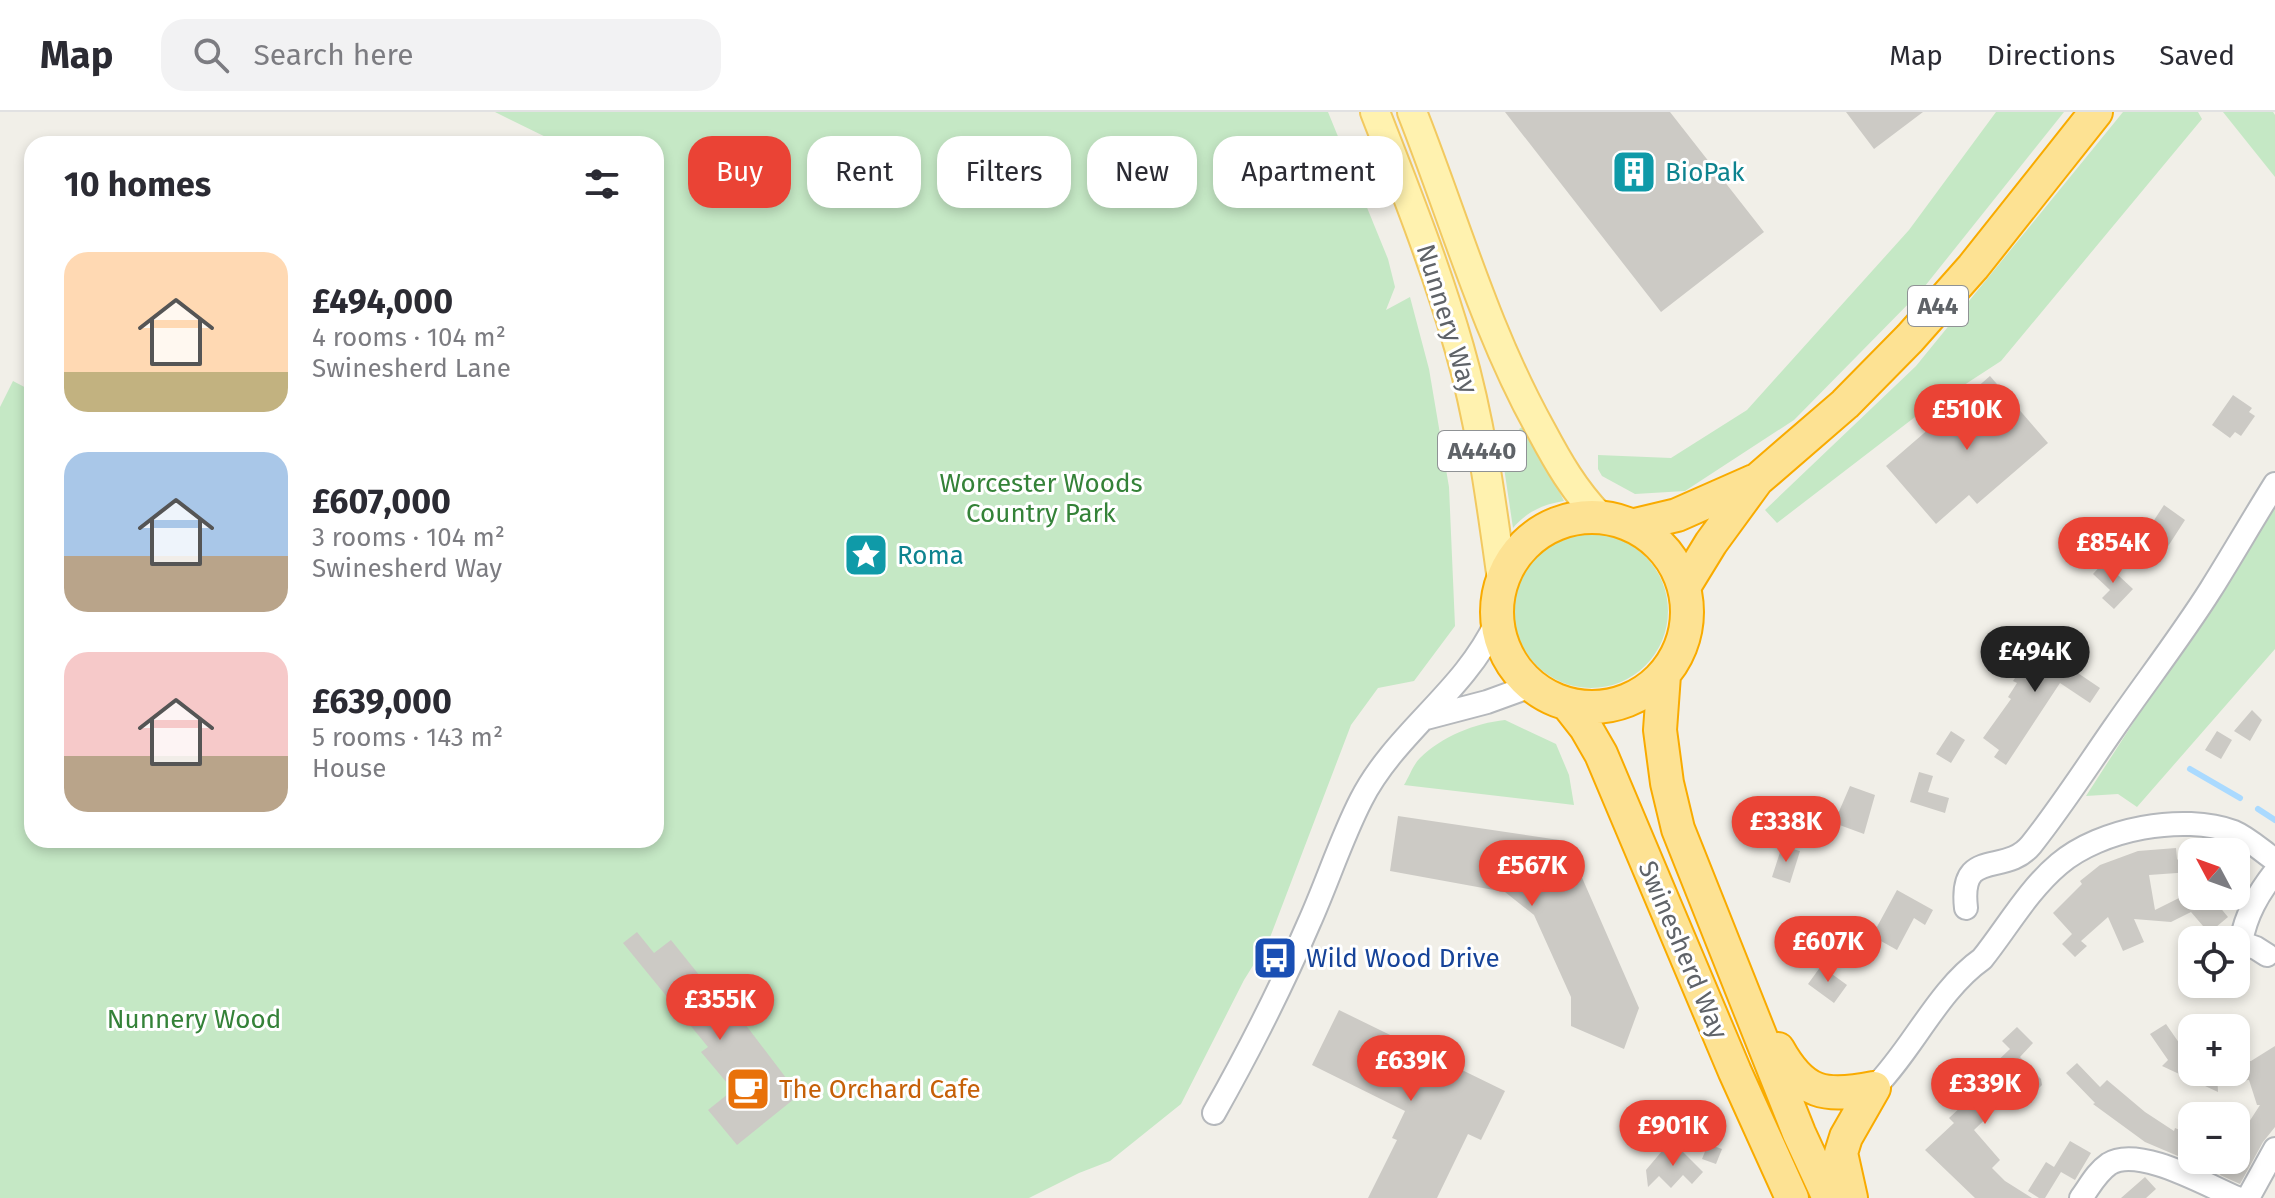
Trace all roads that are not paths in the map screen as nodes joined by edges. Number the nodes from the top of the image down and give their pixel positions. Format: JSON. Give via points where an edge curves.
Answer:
{"nodes":[{"id":1,"x":1375,"y":112,"type":"edge"},
{"id":2,"x":1412,"y":112,"type":"edge"},
{"id":3,"x":2096,"y":112,"type":"edge"},
{"id":4,"x":1757,"y":480,"type":"junction"},
{"id":5,"x":2275,"y":484,"type":"edge"},
{"id":6,"x":1599,"y":516,"type":"junction"},
{"id":7,"x":1635,"y":525,"type":"junction"},
{"id":8,"x":1502,"y":580,"type":"junction"},
{"id":9,"x":1684,"y":587,"type":"junction"},
{"id":10,"x":1496,"y":623,"type":"junction"},
{"id":11,"x":1664,"y":675,"type":"junction"},
{"id":12,"x":1531,"y":686,"type":"junction"},
{"id":13,"x":1568,"y":705,"type":"junction"},
{"id":14,"x":1426,"y":718,"type":"junction"},
{"id":15,"x":1678,"y":829,"type":"junction"},
{"id":16,"x":2275,"y":860,"type":"edge"},
{"id":17,"x":2275,"y":872,"type":"edge"},
{"id":18,"x":1966,"y":908,"type":"dead end"},
{"id":19,"x":2243,"y":926,"type":"edge"},
{"id":20,"x":2250,"y":947,"type":"edge"},
{"id":21,"x":2267,"y":955,"type":"dead end"},
{"id":22,"x":1874,"y":1088,"type":"junction"},
{"id":23,"x":1214,"y":1113,"type":"dead end"},
{"id":24,"x":2275,"y":1149,"type":"edge"},
{"id":25,"x":1792,"y":1198,"type":"edge"},
{"id":26,"x":1829,"y":1198,"type":"edge"},
{"id":27,"x":1851,"y":1198,"type":"edge"},
{"id":28,"x":2081,"y":1198,"type":"edge"},
{"id":29,"x":2237,"y":1198,"type":"edge"},
{"id":30,"x":2248,"y":1198,"type":"edge"}],
"edges":[{"from":1,"to":8,"type":"main road","name":"Nunnery Way","number":"A4440","via":[[1459,346],[1477,419]]},
{"from":2,"to":6,"type":"main road","name":"Nunnery Way","number":"A4440","via":[[1495,337],[1568,479]]},
{"from":3,"to":4,"type":"highway","number":"A44","via":[[1910,338],[1845,404]]},
{"from":4,"to":7,"type":"highway","number":"A44","via":[[1677,515]]},
{"from":4,"to":9,"type":"highway","number":"A44"},
{"from":5,"to":18,"type":"street","via":[[2210,590],[2029,848],[1973,872],[1964,889]]},
{"from":6,"to":7,"type":"highway"},
{"from":6,"to":8,"type":"highway","via":[[1551,525],[1513,557]]},
{"from":7,"to":9,"type":"highway","via":[[1675,563]]},
{"from":8,"to":10,"type":"highway"},
{"from":9,"to":11,"type":"highway","via":[[1687,623]]},
{"from":10,"to":12,"type":"highway","via":[[1509,660]]},
{"from":10,"to":14,"type":"street","via":[[1484,650]]},
{"from":11,"to":13,"type":"highway","via":[[1623,703],[1598,708]]},
{"from":11,"to":15,"type":"highway","name":"Swinesherd Way","via":[[1660,730]]},
{"from":12,"to":13,"type":"highway"},
{"from":12,"to":14,"type":"street"},
{"from":13,"to":25,"type":"highway","name":"Swinesherd Way","via":[[1601,754]]},
{"from":14,"to":23,"type":"street","via":[[1387,759],[1361,800],[1290,967]]},
{"from":15,"to":22,"type":"highway","via":[[1772,1040],[1798,1080],[1814,1090],[1832,1092]]},
{"from":15,"to":26,"type":"highway","name":"Swinesherd Way"},
{"from":16,"to":22,"type":"street","via":[[2236,833],[2183,824],[2147,825],[2073,853],[1997,928]]},
{"from":17,"to":19,"type":"street"},
{"from":20,"to":21,"type":"street"},
{"from":22,"to":27,"type":"highway","via":[[1841,1153]]},
{"from":24,"to":30,"type":"street"},
{"from":28,"to":29,"type":"street","via":[[2110,1163],[2137,1158]]}]}
